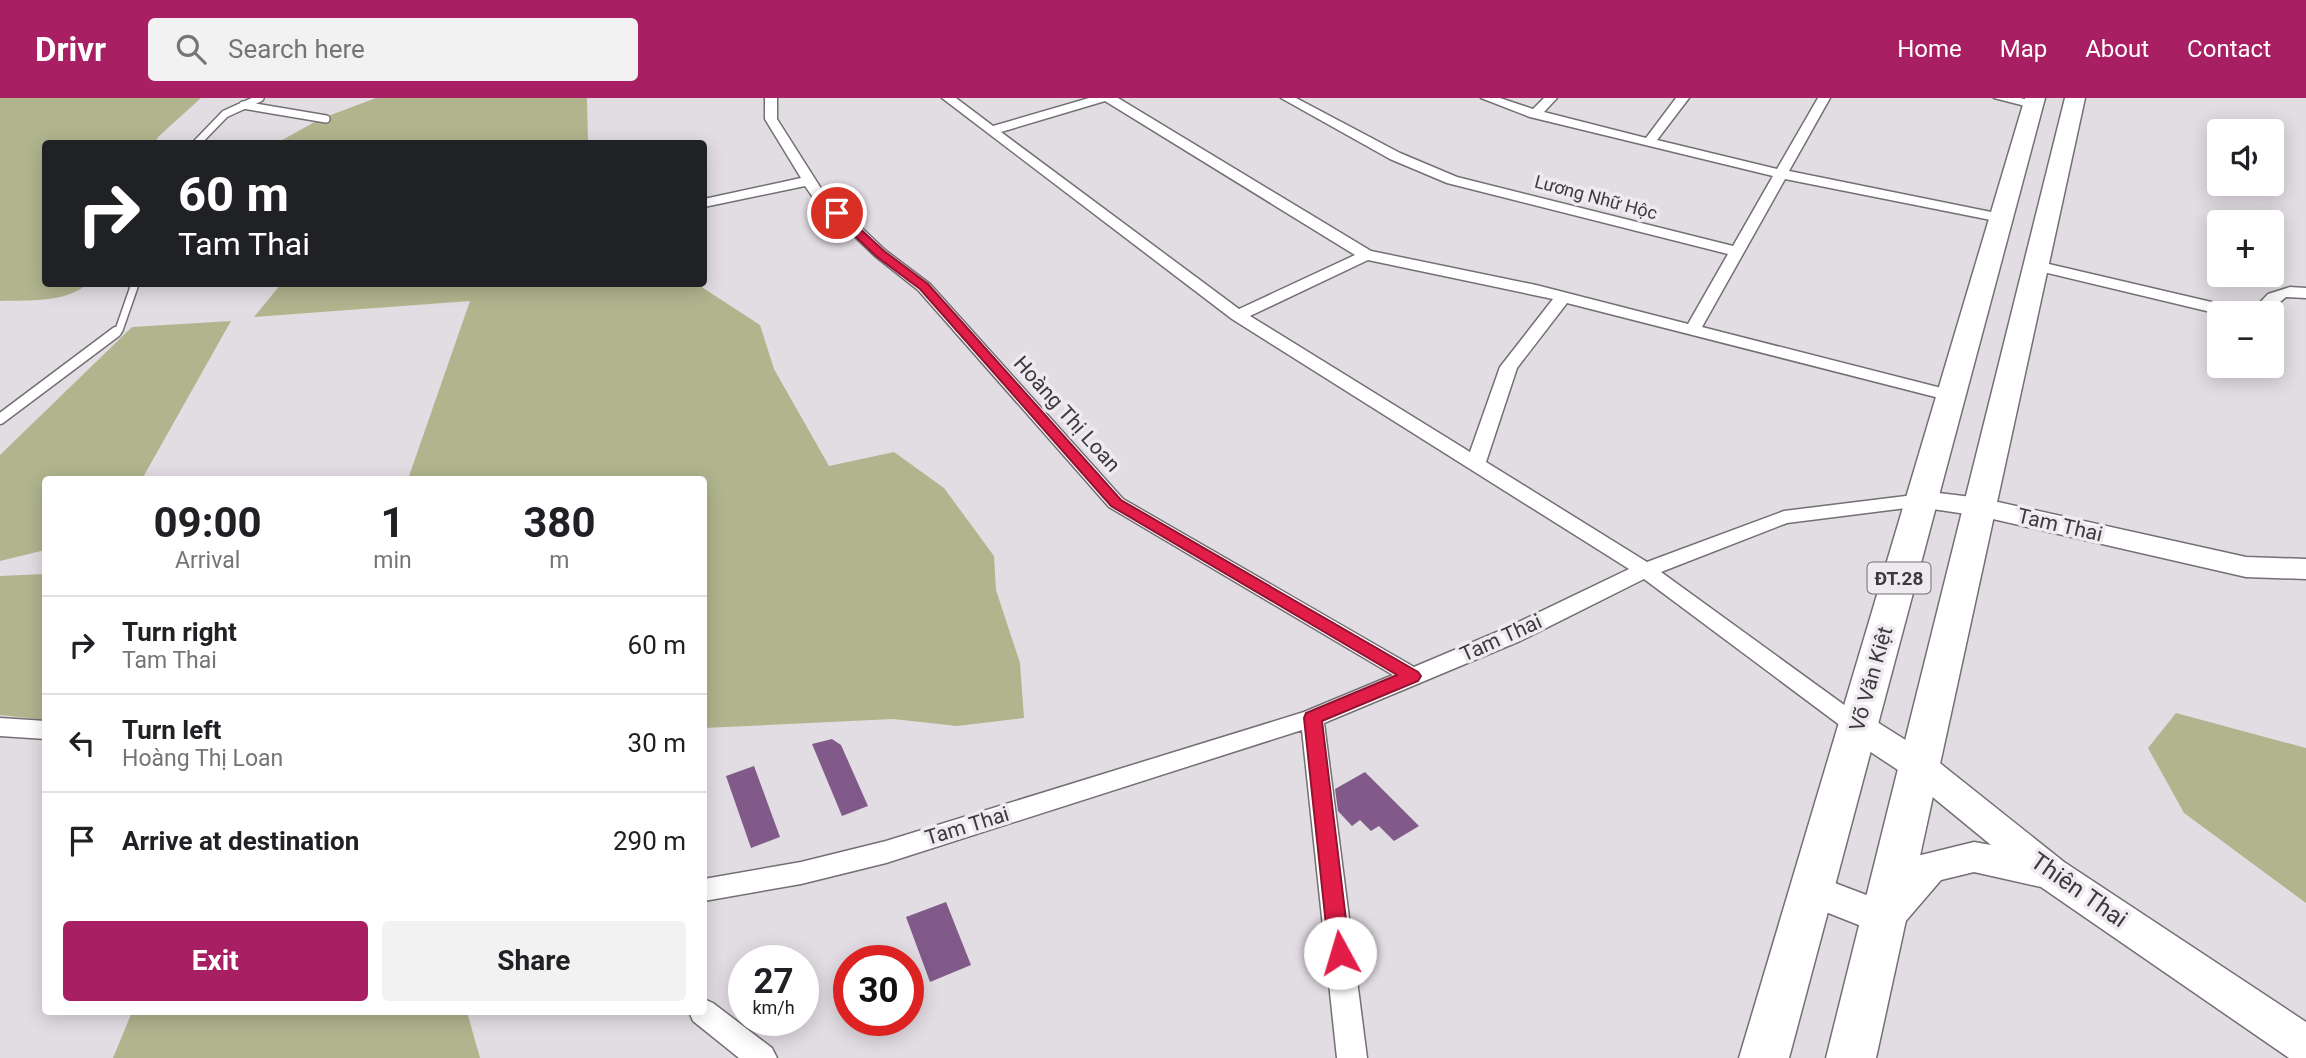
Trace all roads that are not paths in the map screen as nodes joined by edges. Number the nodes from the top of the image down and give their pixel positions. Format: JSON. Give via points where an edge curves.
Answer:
{"nodes":[{"id":1,"x":260,"y":98,"type":"edge"},
{"id":2,"x":771,"y":98,"type":"edge"},
{"id":3,"x":948,"y":98,"type":"edge"},
{"id":4,"x":1103,"y":98,"type":"edge"},
{"id":5,"x":1109,"y":98,"type":"edge"},
{"id":6,"x":1287,"y":98,"type":"edge"},
{"id":7,"x":1487,"y":98,"type":"edge"},
{"id":8,"x":1551,"y":98,"type":"edge"},
{"id":9,"x":1683,"y":98,"type":"edge"},
{"id":10,"x":1824,"y":98,"type":"edge"},
{"id":11,"x":2075,"y":98,"type":"edge"},
{"id":12,"x":2023,"y":100,"type":"edge"},
{"id":13,"x":243,"y":106,"type":"junction"},
{"id":14,"x":1535,"y":114,"type":"junction"},
{"id":15,"x":326,"y":119,"type":"dead end"},
{"id":16,"x":992,"y":130,"type":"junction"},
{"id":17,"x":200,"y":140,"type":"edge"},
{"id":18,"x":1649,"y":142,"type":"junction"},
{"id":19,"x":1781,"y":174,"type":"junction"},
{"id":20,"x":807,"y":181,"type":"junction"},
{"id":21,"x":707,"y":202,"type":"edge"},
{"id":22,"x":2001,"y":219,"type":"junction"},
{"id":23,"x":1739,"y":252,"type":"junction"},
{"id":24,"x":1366,"y":255,"type":"junction"},
{"id":25,"x":2036,"y":266,"type":"junction"},
{"id":26,"x":134,"y":287,"type":"edge"},
{"id":27,"x":2306,"y":293,"type":"edge"},
{"id":28,"x":1562,"y":298,"type":"junction"},
{"id":29,"x":2270,"y":301,"type":"edge"},
{"id":30,"x":2207,"y":306,"type":"edge"},
{"id":31,"x":1238,"y":316,"type":"junction"},
{"id":32,"x":1693,"y":329,"type":"junction"},
{"id":33,"x":1951,"y":396,"type":"junction"},
{"id":34,"x":0,"y":419,"type":"edge"},
{"id":35,"x":1476,"y":462,"type":"junction"},
{"id":36,"x":1922,"y":500,"type":"junction"},
{"id":37,"x":1980,"y":507,"type":"junction"},
{"id":38,"x":2306,"y":569,"type":"edge"},
{"id":39,"x":1645,"y":570,"type":"junction"},
{"id":40,"x":1412,"y":676,"type":"junction"},
{"id":41,"x":1312,"y":718,"type":"junction"},
{"id":42,"x":1857,"y":726,"type":"junction"},
{"id":43,"x":0,"y":727,"type":"edge"},
{"id":44,"x":42,"y":730,"type":"edge"},
{"id":45,"x":1919,"y":766,"type":"junction"},
{"id":46,"x":2051,"y":873,"type":"junction"},
{"id":47,"x":707,"y":889,"type":"edge"},
{"id":48,"x":1811,"y":890,"type":"junction"},
{"id":49,"x":1884,"y":918,"type":"junction"},
{"id":50,"x":707,"y":1015,"type":"edge"},
{"id":51,"x":2306,"y":1046,"type":"edge"},
{"id":52,"x":762,"y":1058,"type":"edge"},
{"id":53,"x":1352,"y":1058,"type":"edge"},
{"id":54,"x":1764,"y":1058,"type":"edge"},
{"id":55,"x":1851,"y":1058,"type":"edge"}],
"edges":[{"from":1,"to":13,"type":"lane"},
{"from":2,"to":20,"type":"street","name":"Hoàng Thị Loan","via":[[771,119]]},
{"from":3,"to":16,"type":"street"},
{"from":4,"to":16,"type":"street"},
{"from":5,"to":24,"type":"street"},
{"from":6,"to":23,"type":"street","name":"Lương Nhữ Hộc","via":[[1395,156],[1452,180]]},
{"from":7,"to":14,"type":"street"},
{"from":8,"to":14,"type":"street"},
{"from":9,"to":18,"type":"street"},
{"from":10,"to":19,"type":"street"},
{"from":11,"to":25,"type":"main road","number":"ĐT.28"},
{"from":12,"to":22,"type":"main road","name":"Võ Văn Kiệt","number":"ĐT.28"},
{"from":13,"to":15,"type":"lane"},
{"from":13,"to":17,"type":"lane","via":[[225,114]]},
{"from":14,"to":18,"type":"street"},
{"from":16,"to":31,"type":"street"},
{"from":18,"to":19,"type":"street"},
{"from":19,"to":22,"type":"street"},
{"from":19,"to":23,"type":"street"},
{"from":20,"to":21,"type":"street"},
{"from":20,"to":40,"type":"street","name":"Hoàng Thị Loan","via":[[880,253],[924,287],[1116,503]]},
{"from":22,"to":33,"type":"main road","name":"Võ Văn Kiệt","number":"ĐT.28"},
{"from":23,"to":32,"type":"street"},
{"from":24,"to":28,"type":"street"},
{"from":24,"to":31,"type":"street"},
{"from":25,"to":30,"type":"street"},
{"from":25,"to":37,"type":"main road","number":"ĐT.28"},
{"from":26,"to":34,"type":"lane","via":[[119,330]]},
{"from":27,"to":29,"type":"street","via":[[2286,290]]},
{"from":28,"to":32,"type":"street"},
{"from":28,"to":35,"type":"street","via":[[1509,368]]},
{"from":31,"to":35,"type":"street"},
{"from":32,"to":33,"type":"street"},
{"from":33,"to":36,"type":"main road","name":"Võ Văn Kiệt","number":"ĐT.28"},
{"from":35,"to":39,"type":"street"},
{"from":36,"to":37,"type":"street","name":"Tam Thai"},
{"from":36,"to":39,"type":"street","name":"Tam Thai","via":[[1784,517]]},
{"from":36,"to":42,"type":"main road","name":"Võ Văn Kiệt","number":"ĐT.28"},
{"from":37,"to":38,"type":"street","name":"Tam Thai","via":[[2246,566]]},
{"from":37,"to":45,"type":"main road","number":"ĐT.28"},
{"from":39,"to":40,"type":"street","name":"Tam Thai","via":[[1512,635]]},
{"from":39,"to":42,"type":"street"},
{"from":40,"to":41,"type":"street","name":"Tam Thai"},
{"from":41,"to":47,"type":"street","name":"Tam Thai","via":[[886,852]]},
{"from":41,"to":53,"type":"street"},
{"from":42,"to":45,"type":"street","name":"Thiên Thai"},
{"from":42,"to":48,"type":"main road","name":"Võ Văn Kiệt","number":"ĐT.28"},
{"from":43,"to":44,"type":"street"},
{"from":45,"to":46,"type":"street","name":"Thiên Thai"},
{"from":45,"to":49,"type":"main road","number":"ĐT.28"},
{"from":46,"to":49,"type":"street","via":[[1974,857],[1930,867]]},
{"from":46,"to":51,"type":"street","name":"Thiên Thai"},
{"from":48,"to":49,"type":"street"},
{"from":48,"to":54,"type":"main road","name":"Võ Văn Kiệt","number":"ĐT.28"},
{"from":49,"to":55,"type":"main road","number":"ĐT.28"},
{"from":50,"to":52,"type":"street"}]}
